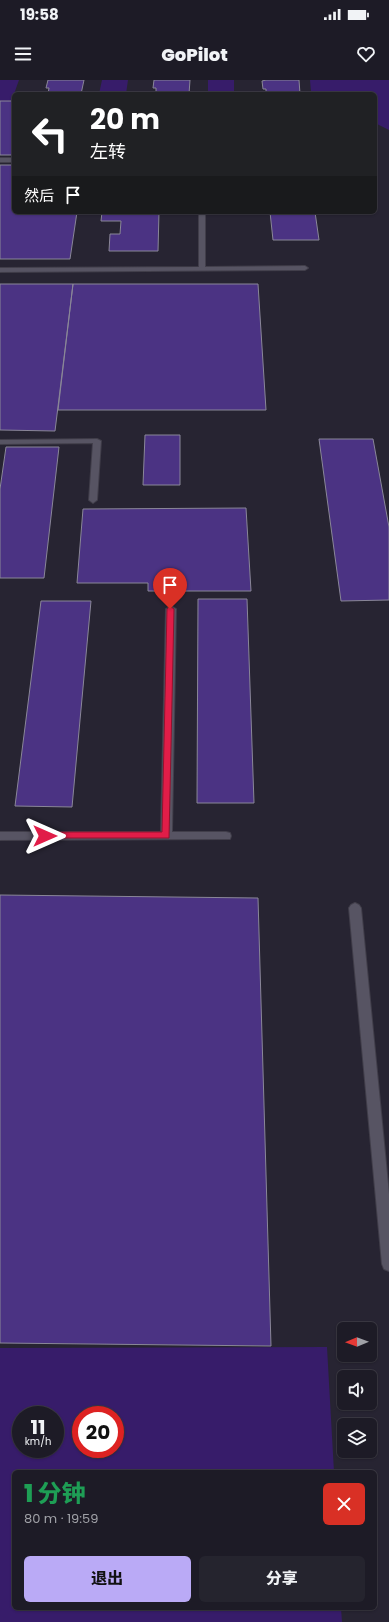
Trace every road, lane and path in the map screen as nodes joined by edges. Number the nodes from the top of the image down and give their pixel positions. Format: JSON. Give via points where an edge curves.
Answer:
{"nodes":[{"id":1,"x":0,"y":160,"type":"edge"},
{"id":2,"x":12,"y":160,"type":"edge"},
{"id":3,"x":202,"y":214,"type":"edge"},
{"id":4,"x":202,"y":268,"type":"junction"},
{"id":5,"x":305,"y":268,"type":"dead end"},
{"id":6,"x":0,"y":270,"type":"edge"},
{"id":7,"x":0,"y":442,"type":"edge"},
{"id":8,"x":93,"y":500,"type":"dead end"},
{"id":9,"x":170,"y":609,"type":"dead end"},
{"id":10,"x":0,"y":836,"type":"edge"},
{"id":11,"x":166,"y":836,"type":"junction"},
{"id":12,"x":226,"y":836,"type":"dead end"},
{"id":13,"x":355,"y":908,"type":"dead end"},
{"id":14,"x":389,"y":1264,"type":"edge"}],
"edges":[{"from":1,"to":2,"type":"lane"},
{"from":3,"to":4,"type":"lane"},
{"from":4,"to":5,"type":"lane"},
{"from":4,"to":6,"type":"lane"},
{"from":7,"to":8,"type":"lane","via":[[97,441]]},
{"from":9,"to":11,"type":"lane"},
{"from":10,"to":11,"type":"lane"},
{"from":11,"to":12,"type":"lane"},
{"from":13,"to":14,"type":"lane"}]}
